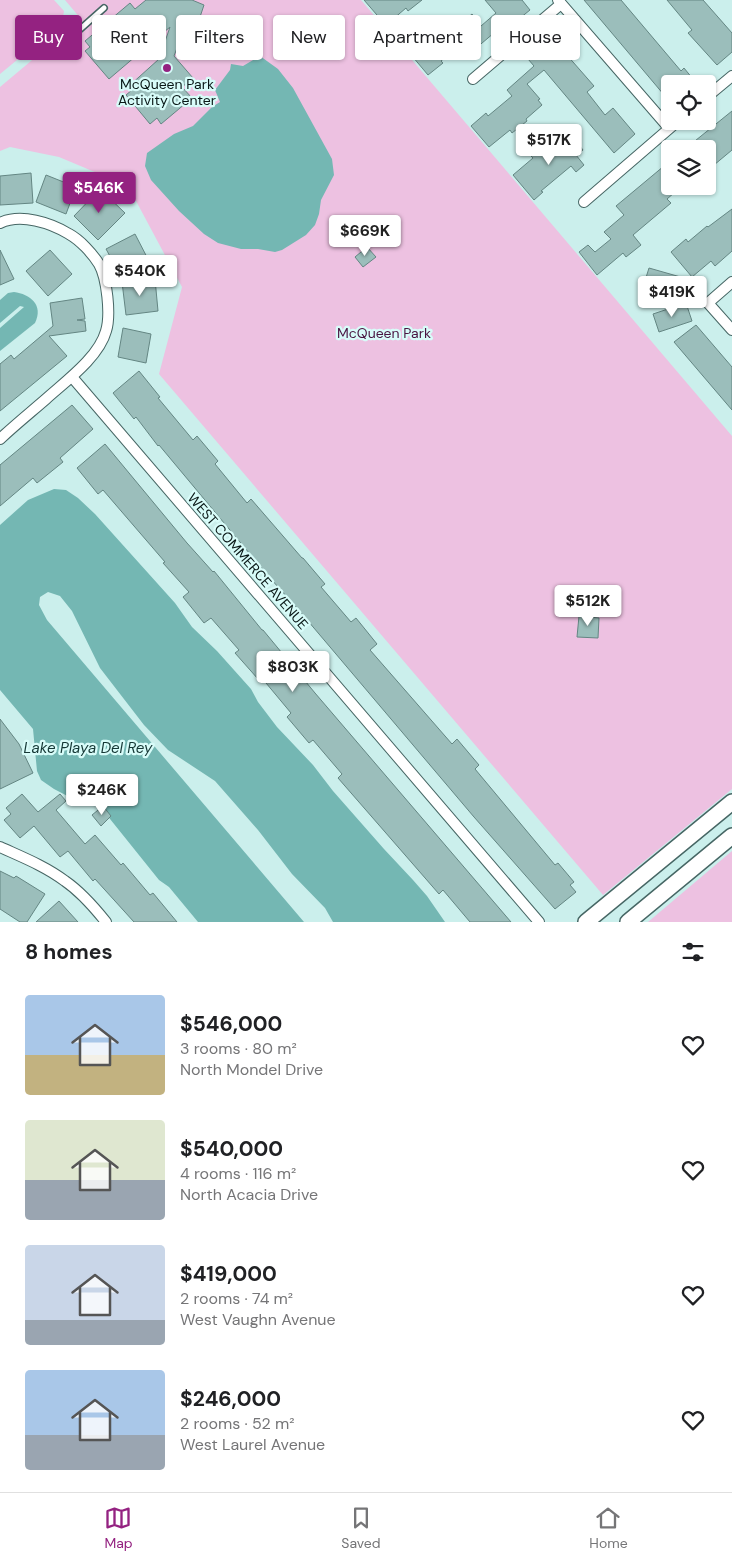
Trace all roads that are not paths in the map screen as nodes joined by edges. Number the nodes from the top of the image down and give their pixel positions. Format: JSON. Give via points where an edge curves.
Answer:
{"nodes":[{"id":1,"x":560,"y":2,"type":"edge"},
{"id":2,"x":104,"y":8,"type":"dead end"},
{"id":3,"x":82,"y":28,"type":"edge"},
{"id":4,"x":732,"y":76,"type":"edge"},
{"id":5,"x":473,"y":79,"type":"dead end"},
{"id":6,"x":716,"y":89,"type":"edge"},
{"id":7,"x":661,"y":111,"type":"edge"},
{"id":8,"x":668,"y":130,"type":"edge"},
{"id":9,"x":584,"y":202,"type":"dead end"},
{"id":10,"x":0,"y":223,"type":"edge"},
{"id":11,"x":732,"y":282,"type":"edge"},
{"id":12,"x":732,"y":330,"type":"edge"},
{"id":13,"x":72,"y":377,"type":"junction"},
{"id":14,"x":0,"y":438,"type":"edge"},
{"id":15,"x":732,"y":802,"type":"edge"},
{"id":16,"x":732,"y":836,"type":"edge"},
{"id":17,"x":0,"y":847,"type":"edge"},
{"id":18,"x":643,"y":875,"type":"junction"},
{"id":19,"x":660,"y":895,"type":"junction"},
{"id":20,"x":106,"y":922,"type":"edge"},
{"id":21,"x":539,"y":922,"type":"edge"},
{"id":22,"x":586,"y":922,"type":"edge"},
{"id":23,"x":628,"y":922,"type":"edge"}],
"edges":[{"from":1,"to":5,"type":"street"},
{"from":1,"to":7,"type":"street"},
{"from":2,"to":3,"type":"lane"},
{"from":4,"to":6,"type":"street"},
{"from":8,"to":9,"type":"street"},
{"from":10,"to":13,"type":"street","via":[[26,220],[47,223],[70,234],[99,264],[106,286],[106,331],[95,353]]},
{"from":11,"to":12,"type":"street","via":[[708,303]]},
{"from":13,"to":14,"type":"street"},
{"from":13,"to":21,"type":"street","name":"WEST COMMERCE AVENUE"},
{"from":15,"to":18,"type":"main road"},
{"from":16,"to":19,"type":"main road"},
{"from":17,"to":20,"type":"street","via":[[33,861],[66,881]]},
{"from":18,"to":19,"type":"main road"},
{"from":18,"to":22,"type":"main road"},
{"from":19,"to":23,"type":"main road"}]}
